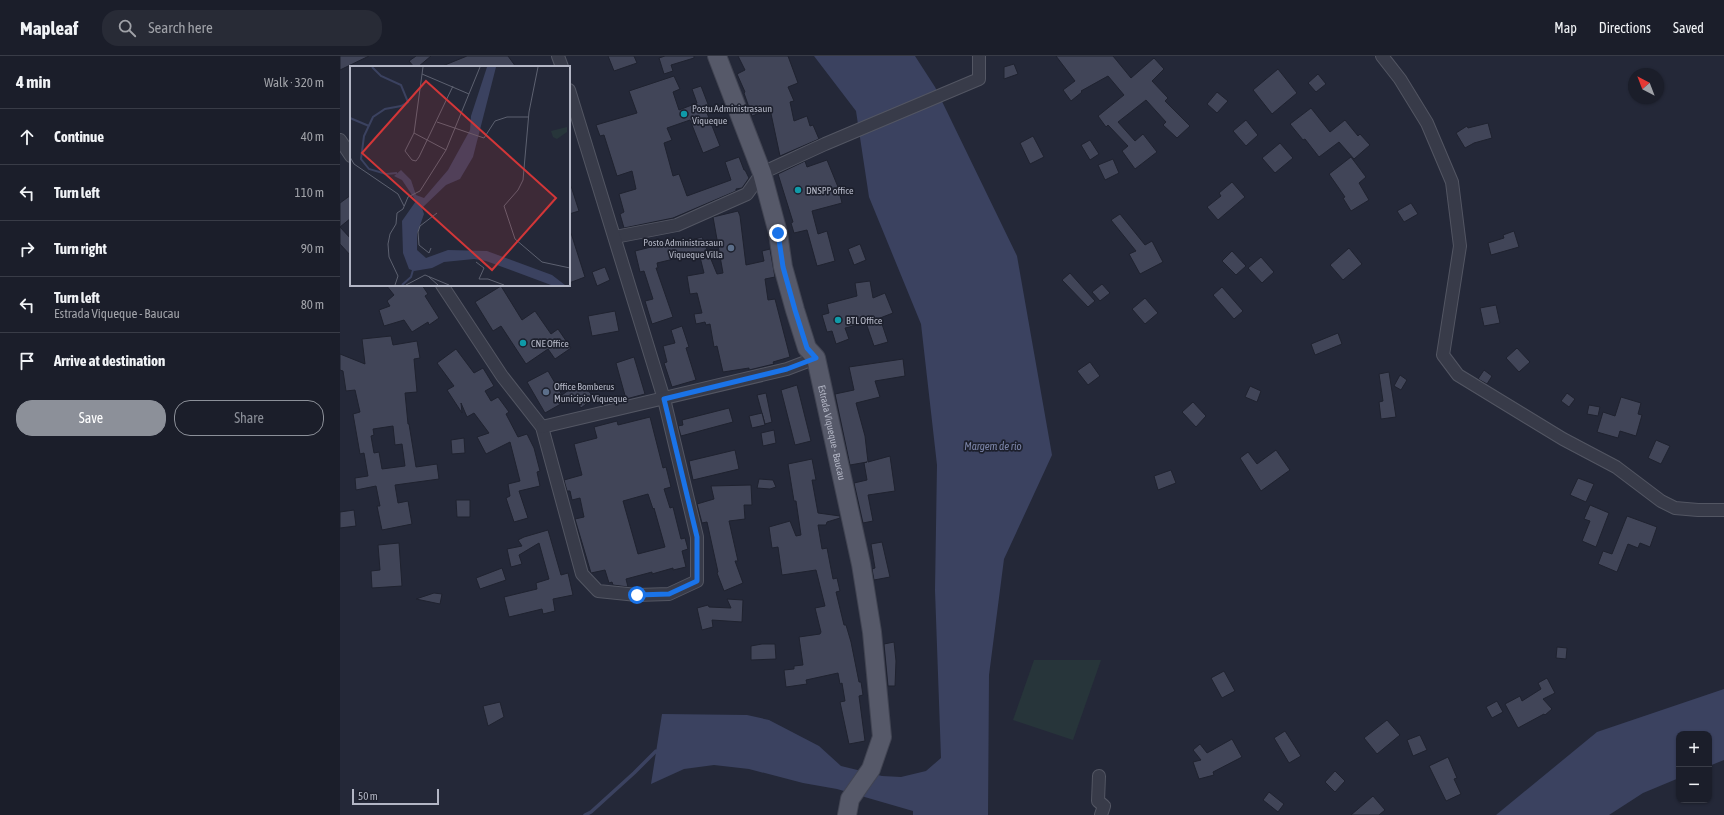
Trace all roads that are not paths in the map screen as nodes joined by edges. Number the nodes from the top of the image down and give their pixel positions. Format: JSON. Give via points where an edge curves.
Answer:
{"nodes":[{"id":1,"x":558,"y":56,"type":"edge"},
{"id":2,"x":717,"y":56,"type":"edge"},
{"id":3,"x":979,"y":56,"type":"edge"},
{"id":4,"x":1382,"y":56,"type":"edge"},
{"id":5,"x":562,"y":66,"type":"edge"},
{"id":6,"x":570,"y":93,"type":"edge"},
{"id":7,"x":340,"y":140,"type":"edge"},
{"id":8,"x":350,"y":155,"type":"edge"},
{"id":9,"x":762,"y":173,"type":"junction"},
{"id":10,"x":615,"y":237,"type":"junction"},
{"id":11,"x":443,"y":286,"type":"edge"},
{"id":12,"x":816,"y":358,"type":"junction"},
{"id":13,"x":664,"y":399,"type":"junction"},
{"id":14,"x":542,"y":427,"type":"junction"},
{"id":15,"x":1724,"y":510,"type":"edge"},
{"id":16,"x":1099,"y":776,"type":"dead end"},
{"id":17,"x":849,"y":807,"type":"edge"},
{"id":18,"x":1101,"y":815,"type":"edge"}],
"edges":[{"from":1,"to":5,"type":"street"},
{"from":2,"to":9,"type":"main road","name":"Estrada Viqueque - Baucau"},
{"from":3,"to":9,"type":"street","via":[[979,79]]},
{"from":4,"to":15,"type":"street","via":[[1400,79],[1427,123],[1452,182],[1460,246],[1443,354],[1458,375],[1563,439],[1616,467],[1661,501],[1675,508]]},
{"from":6,"to":10,"type":"street"},
{"from":7,"to":8,"type":"street"},
{"from":9,"to":10,"type":"street","via":[[747,194],[678,225]]},
{"from":9,"to":12,"type":"main road","name":"Estrada Viqueque - Baucau","via":[[795,310],[807,348]]},
{"from":10,"to":13,"type":"street"},
{"from":11,"to":14,"type":"street","via":[[502,376]]},
{"from":12,"to":13,"type":"street","via":[[787,369]]},
{"from":12,"to":17,"type":"main road","name":"Estrada Viqueque - Baucau","via":[[872,632],[882,737],[871,769]]},
{"from":13,"to":14,"type":"street"},
{"from":13,"to":14,"type":"street","via":[[697,537],[697,581],[669,594],[637,595],[598,591],[582,574]]},
{"from":16,"to":18,"type":"street","via":[[1098,801],[1104,806]]}]}
